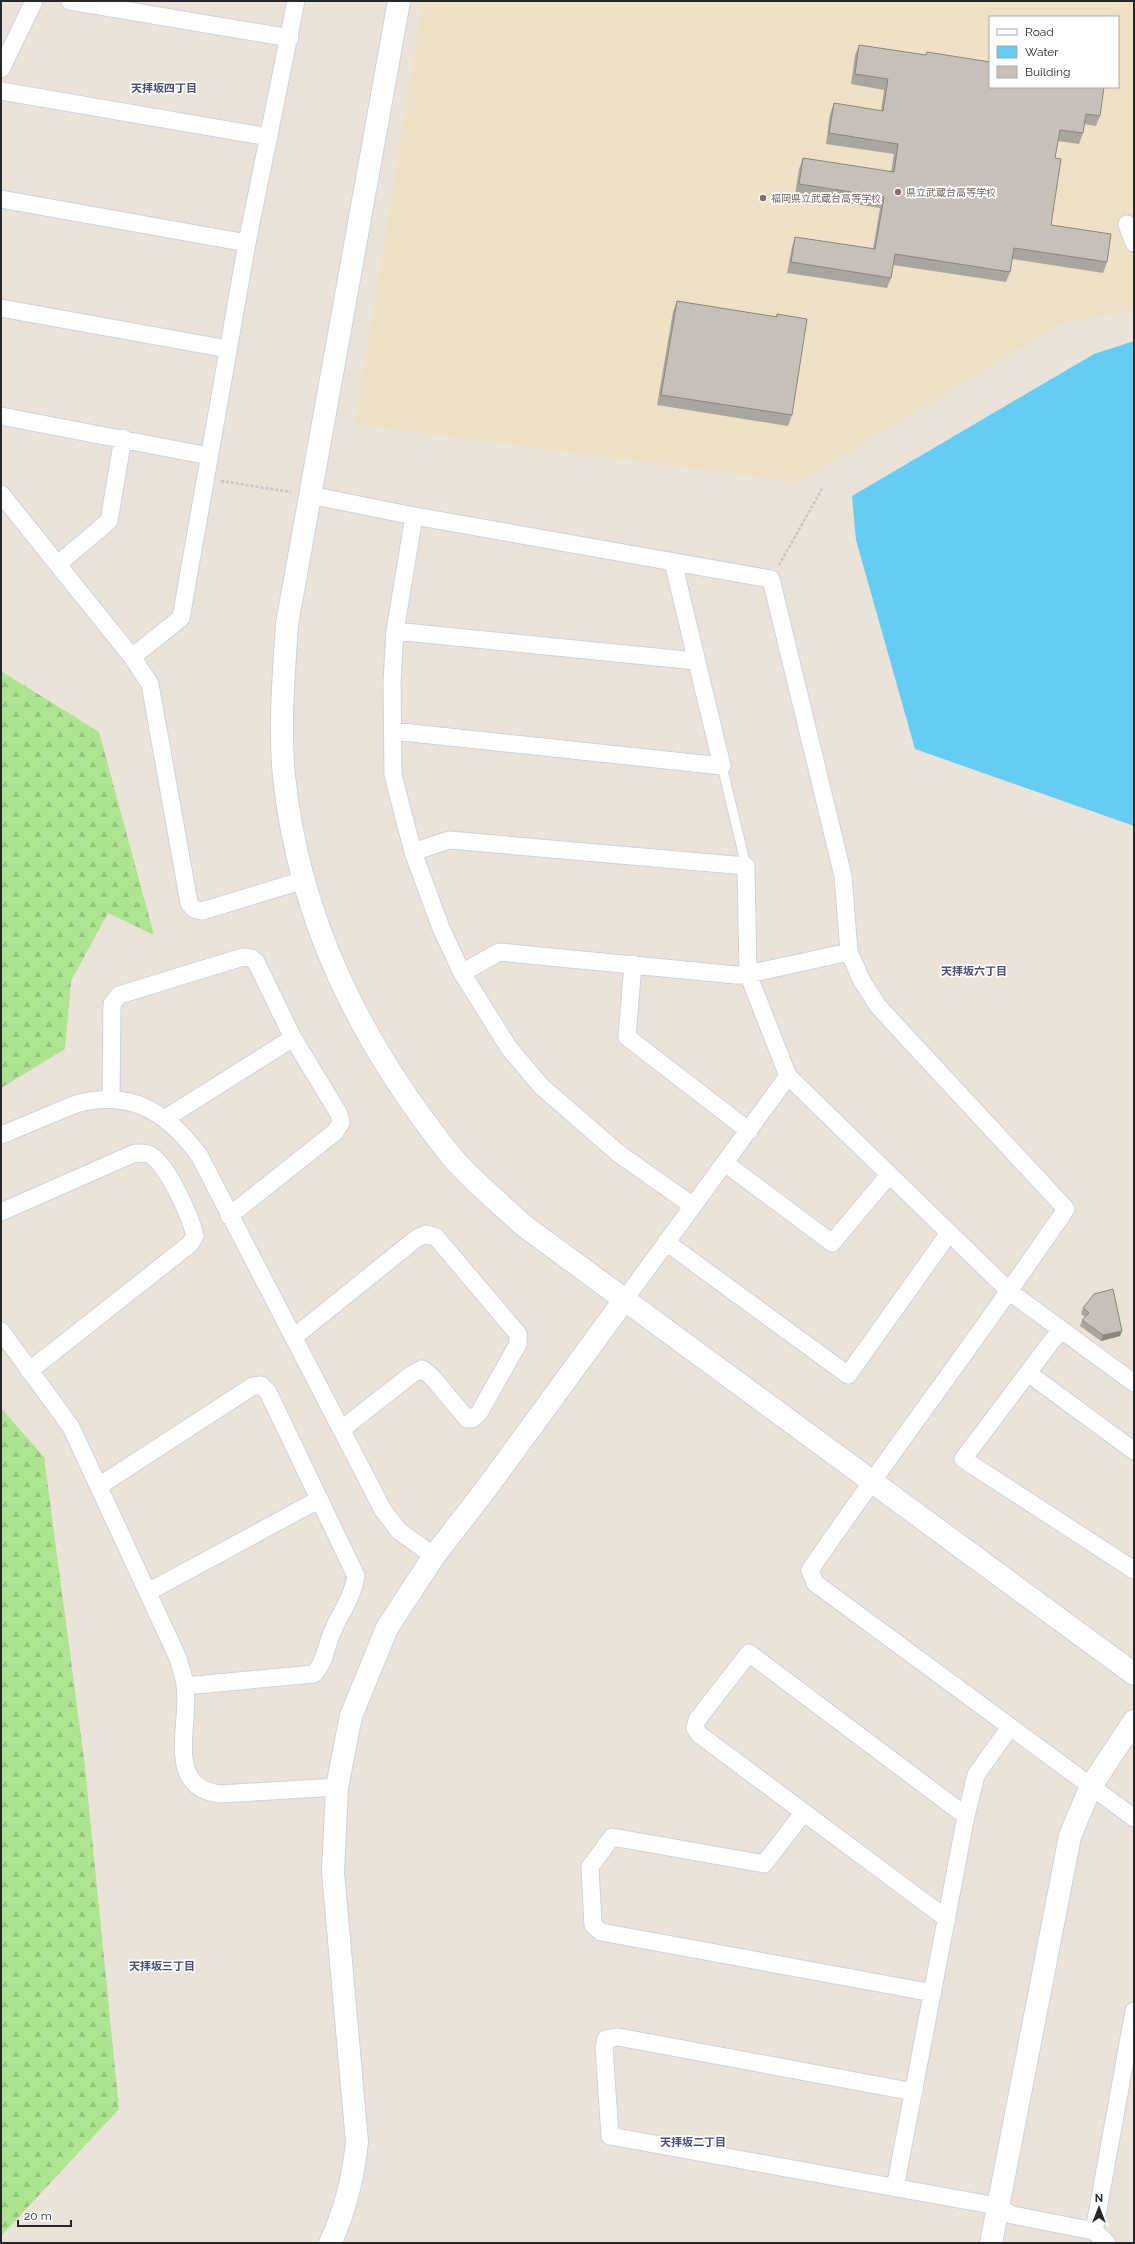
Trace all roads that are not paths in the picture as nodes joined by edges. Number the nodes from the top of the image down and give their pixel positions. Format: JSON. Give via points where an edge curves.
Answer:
{"nodes":[{"id":1,"x":34,"y":1,"type":"edge"},
{"id":2,"x":70,"y":1,"type":"edge"},
{"id":3,"x":296,"y":1,"type":"edge"},
{"id":4,"x":399,"y":1,"type":"edge"},
{"id":5,"x":290,"y":38,"type":"junction"},
{"id":6,"x":1,"y":69,"type":"edge"},
{"id":7,"x":1,"y":91,"type":"edge"},
{"id":8,"x":269,"y":137,"type":"junction"},
{"id":9,"x":1,"y":199,"type":"edge"},
{"id":10,"x":1127,"y":224,"type":"dead end"},
{"id":11,"x":247,"y":243,"type":"junction"},
{"id":12,"x":1134,"y":243,"type":"edge"},
{"id":13,"x":1,"y":308,"type":"edge"},
{"id":14,"x":228,"y":349,"type":"junction"},
{"id":15,"x":1,"y":416,"type":"edge"},
{"id":16,"x":123,"y":438,"type":"junction"},
{"id":17,"x":209,"y":456,"type":"junction"},
{"id":18,"x":1,"y":494,"type":"edge"},
{"id":19,"x":310,"y":495,"type":"junction"},
{"id":20,"x":414,"y":516,"type":"junction"},
{"id":21,"x":673,"y":562,"type":"junction"},
{"id":22,"x":58,"y":564,"type":"junction"},
{"id":23,"x":395,"y":632,"type":"junction"},
{"id":24,"x":132,"y":657,"type":"junction"},
{"id":25,"x":696,"y":661,"type":"junction"},
{"id":26,"x":393,"y":731,"type":"junction"},
{"id":27,"x":722,"y":766,"type":"junction"},
{"id":28,"x":413,"y":852,"type":"junction"},
{"id":29,"x":746,"y":866,"type":"junction"},
{"id":30,"x":304,"y":880,"type":"junction"},
{"id":31,"x":849,"y":952,"type":"junction"},
{"id":32,"x":633,"y":964,"type":"junction"},
{"id":33,"x":462,"y":972,"type":"junction"},
{"id":34,"x":748,"y":974,"type":"junction"},
{"id":35,"x":293,"y":1038,"type":"junction"},
{"id":36,"x":788,"y":1076,"type":"junction"},
{"id":37,"x":111,"y":1099,"type":"junction"},
{"id":38,"x":166,"y":1118,"type":"junction"},
{"id":39,"x":749,"y":1131,"type":"junction"},
{"id":40,"x":1,"y":1135,"type":"edge"},
{"id":41,"x":725,"y":1164,"type":"junction"},
{"id":42,"x":889,"y":1175,"type":"junction"},
{"id":43,"x":693,"y":1206,"type":"junction"},
{"id":44,"x":1,"y":1212,"type":"edge"},
{"id":45,"x":229,"y":1216,"type":"junction"},
{"id":46,"x":949,"y":1233,"type":"junction"},
{"id":47,"x":666,"y":1242,"type":"junction"},
{"id":48,"x":1010,"y":1292,"type":"junction"},
{"id":49,"x":625,"y":1298,"type":"junction"},
{"id":50,"x":1060,"y":1329,"type":"junction"},
{"id":51,"x":1,"y":1331,"type":"edge"},
{"id":52,"x":294,"y":1337,"type":"junction"},
{"id":53,"x":29,"y":1371,"type":"junction"},
{"id":54,"x":1028,"y":1373,"type":"junction"},
{"id":55,"x":1134,"y":1383,"type":"edge"},
{"id":56,"x":342,"y":1430,"type":"junction"},
{"id":57,"x":1134,"y":1451,"type":"edge"},
{"id":58,"x":872,"y":1480,"type":"junction"},
{"id":59,"x":99,"y":1486,"type":"junction"},
{"id":60,"x":318,"y":1500,"type":"junction"},
{"id":61,"x":434,"y":1556,"type":"junction"},
{"id":62,"x":1134,"y":1570,"type":"edge"},
{"id":63,"x":148,"y":1592,"type":"junction"},
{"id":64,"x":1134,"y":1674,"type":"edge"},
{"id":65,"x":185,"y":1686,"type":"junction"},
{"id":66,"x":1134,"y":1721,"type":"edge"},
{"id":67,"x":1010,"y":1727,"type":"junction"},
{"id":68,"x":1091,"y":1786,"type":"junction"},
{"id":69,"x":337,"y":1787,"type":"junction"},
{"id":70,"x":804,"y":1812,"type":"junction"},
{"id":71,"x":966,"y":1816,"type":"junction"},
{"id":72,"x":1134,"y":1818,"type":"edge"},
{"id":73,"x":947,"y":1919,"type":"junction"},
{"id":74,"x":933,"y":1993,"type":"junction"},
{"id":75,"x":1134,"y":2011,"type":"edge"},
{"id":76,"x":914,"y":2092,"type":"junction"},
{"id":77,"x":895,"y":2188,"type":"junction"},
{"id":78,"x":997,"y":2206,"type":"junction"},
{"id":79,"x":1094,"y":2231,"type":"junction"},
{"id":80,"x":330,"y":2243,"type":"edge"},
{"id":81,"x":991,"y":2243,"type":"edge"},
{"id":82,"x":1107,"y":2243,"type":"edge"}],
"edges":[{"from":1,"to":6,"type":"street"},
{"from":2,"to":5,"type":"street"},
{"from":3,"to":5,"type":"street"},
{"from":4,"to":19,"type":"street"},
{"from":5,"to":8,"type":"street"},
{"from":7,"to":8,"type":"street"},
{"from":8,"to":11,"type":"street"},
{"from":9,"to":11,"type":"street"},
{"from":10,"to":12,"type":"street"},
{"from":11,"to":14,"type":"street"},
{"from":13,"to":14,"type":"street"},
{"from":14,"to":17,"type":"street"},
{"from":15,"to":16,"type":"street"},
{"from":16,"to":17,"type":"street"},
{"from":16,"to":22,"type":"street","via":[[109,521]]},
{"from":17,"to":24,"type":"street","via":[[181,618]]},
{"from":18,"to":22,"type":"street"},
{"from":19,"to":20,"type":"street"},
{"from":19,"to":30,"type":"street","via":[[287,624],[282,724],[284,776]]},
{"from":20,"to":21,"type":"street"},
{"from":20,"to":23,"type":"street"},
{"from":21,"to":25,"type":"street"},
{"from":21,"to":31,"type":"street","via":[[771,579],[843,876]]},
{"from":22,"to":24,"type":"street"},
{"from":23,"to":25,"type":"street"},
{"from":23,"to":26,"type":"street","via":[[392,681]]},
{"from":24,"to":30,"type":"street","via":[[150,684],[189,903],[194,909],[202,911]]},
{"from":25,"to":27,"type":"street"},
{"from":26,"to":27,"type":"street"},
{"from":26,"to":28,"type":"street","via":[[393,775]]},
{"from":27,"to":29,"type":"lane"},
{"from":28,"to":29,"type":"street","via":[[449,840]]},
{"from":28,"to":33,"type":"street","via":[[441,928]]},
{"from":29,"to":34,"type":"street"},
{"from":30,"to":49,"type":"street","via":[[322,938],[347,996],[383,1063],[453,1158],[523,1225]]},
{"from":31,"to":34,"type":"street"},
{"from":31,"to":48,"type":"street","via":[[862,981],[878,1006],[1066,1209]]},
{"from":32,"to":33,"type":"street","via":[[499,952]]},
{"from":32,"to":34,"type":"street","via":[[736,975]]},
{"from":32,"to":39,"type":"street","via":[[627,1037]]},
{"from":33,"to":43,"type":"street","via":[[508,1048],[541,1086],[618,1153]]},
{"from":34,"to":36,"type":"street"},
{"from":35,"to":37,"type":"street","via":[[256,962],[251,958],[244,957],[120,995],[112,1004]]},
{"from":35,"to":38,"type":"street"},
{"from":35,"to":45,"type":"street","via":[[339,1114],[341,1123],[335,1132]]},
{"from":36,"to":39,"type":"street"},
{"from":36,"to":42,"type":"street"},
{"from":37,"to":38,"type":"street","via":[[139,1104]]},
{"from":37,"to":40,"type":"street","via":[[79,1103]]},
{"from":38,"to":45,"type":"street","via":[[184,1134],[199,1155]]},
{"from":39,"to":41,"type":"street"},
{"from":41,"to":42,"type":"street","via":[[832,1243]]},
{"from":41,"to":43,"type":"street"},
{"from":42,"to":46,"type":"street"},
{"from":43,"to":47,"type":"street"},
{"from":44,"to":53,"type":"street","via":[[135,1153],[148,1154],[164,1168],[193,1226],[195,1236],[190,1244]]},
{"from":45,"to":52,"type":"street"},
{"from":46,"to":47,"type":"street","via":[[848,1375]]},
{"from":46,"to":48,"type":"street"},
{"from":47,"to":49,"type":"street"},
{"from":48,"to":50,"type":"street"},
{"from":48,"to":58,"type":"street"},
{"from":49,"to":58,"type":"street"},
{"from":49,"to":61,"type":"street"},
{"from":50,"to":54,"type":"street"},
{"from":50,"to":55,"type":"street"},
{"from":51,"to":53,"type":"street"},
{"from":52,"to":56,"type":"street"},
{"from":52,"to":56,"type":"street","via":[[417,1238],[426,1234],[436,1237],[518,1334],[518,1344],[479,1413],[472,1419],[467,1419],[431,1376],[422,1369],[412,1374]]},
{"from":53,"to":59,"type":"street","via":[[71,1427]]},
{"from":54,"to":57,"type":"street"},
{"from":54,"to":62,"type":"street","via":[[963,1459]]},
{"from":56,"to":61,"type":"street","via":[[382,1510],[399,1531]]},
{"from":58,"to":64,"type":"street"},
{"from":58,"to":67,"type":"street","via":[[810,1570],[815,1582]]},
{"from":59,"to":60,"type":"street","via":[[253,1386],[262,1385],[268,1392]]},
{"from":59,"to":63,"type":"street"},
{"from":60,"to":63,"type":"street"},
{"from":60,"to":65,"type":"street","via":[[356,1576],[354,1590],[333,1629],[321,1666],[314,1674]]},
{"from":61,"to":69,"type":"street","via":[[387,1628],[351,1716]]},
{"from":63,"to":65,"type":"street","via":[[178,1658]]},
{"from":65,"to":69,"type":"street","via":[[184,1762],[197,1787],[221,1794]]},
{"from":66,"to":68,"type":"street"},
{"from":67,"to":68,"type":"street"},
{"from":67,"to":71,"type":"street","via":[[976,1775]]},
{"from":68,"to":72,"type":"street"},
{"from":68,"to":78,"type":"street","via":[[1070,1836]]},
{"from":69,"to":80,"type":"street","via":[[334,1872],[357,2142],[354,2175],[342,2217]]},
{"from":70,"to":71,"type":"street","via":[[700,1735],[695,1728],[697,1720],[749,1652]]},
{"from":70,"to":73,"type":"street"},
{"from":70,"to":74,"type":"street","via":[[764,1864],[612,1837],[590,1867],[593,1925],[601,1932]]},
{"from":71,"to":73,"type":"street"},
{"from":73,"to":74,"type":"street"},
{"from":74,"to":76,"type":"street"},
{"from":75,"to":79,"type":"street"},
{"from":76,"to":77,"type":"street"},
{"from":76,"to":77,"type":"street","via":[[618,2037],[606,2039],[604,2047],[610,2136]]},
{"from":77,"to":78,"type":"street"},
{"from":78,"to":79,"type":"street","via":[[1012,2215]]},
{"from":78,"to":81,"type":"street"},
{"from":79,"to":82,"type":"street"}]}
